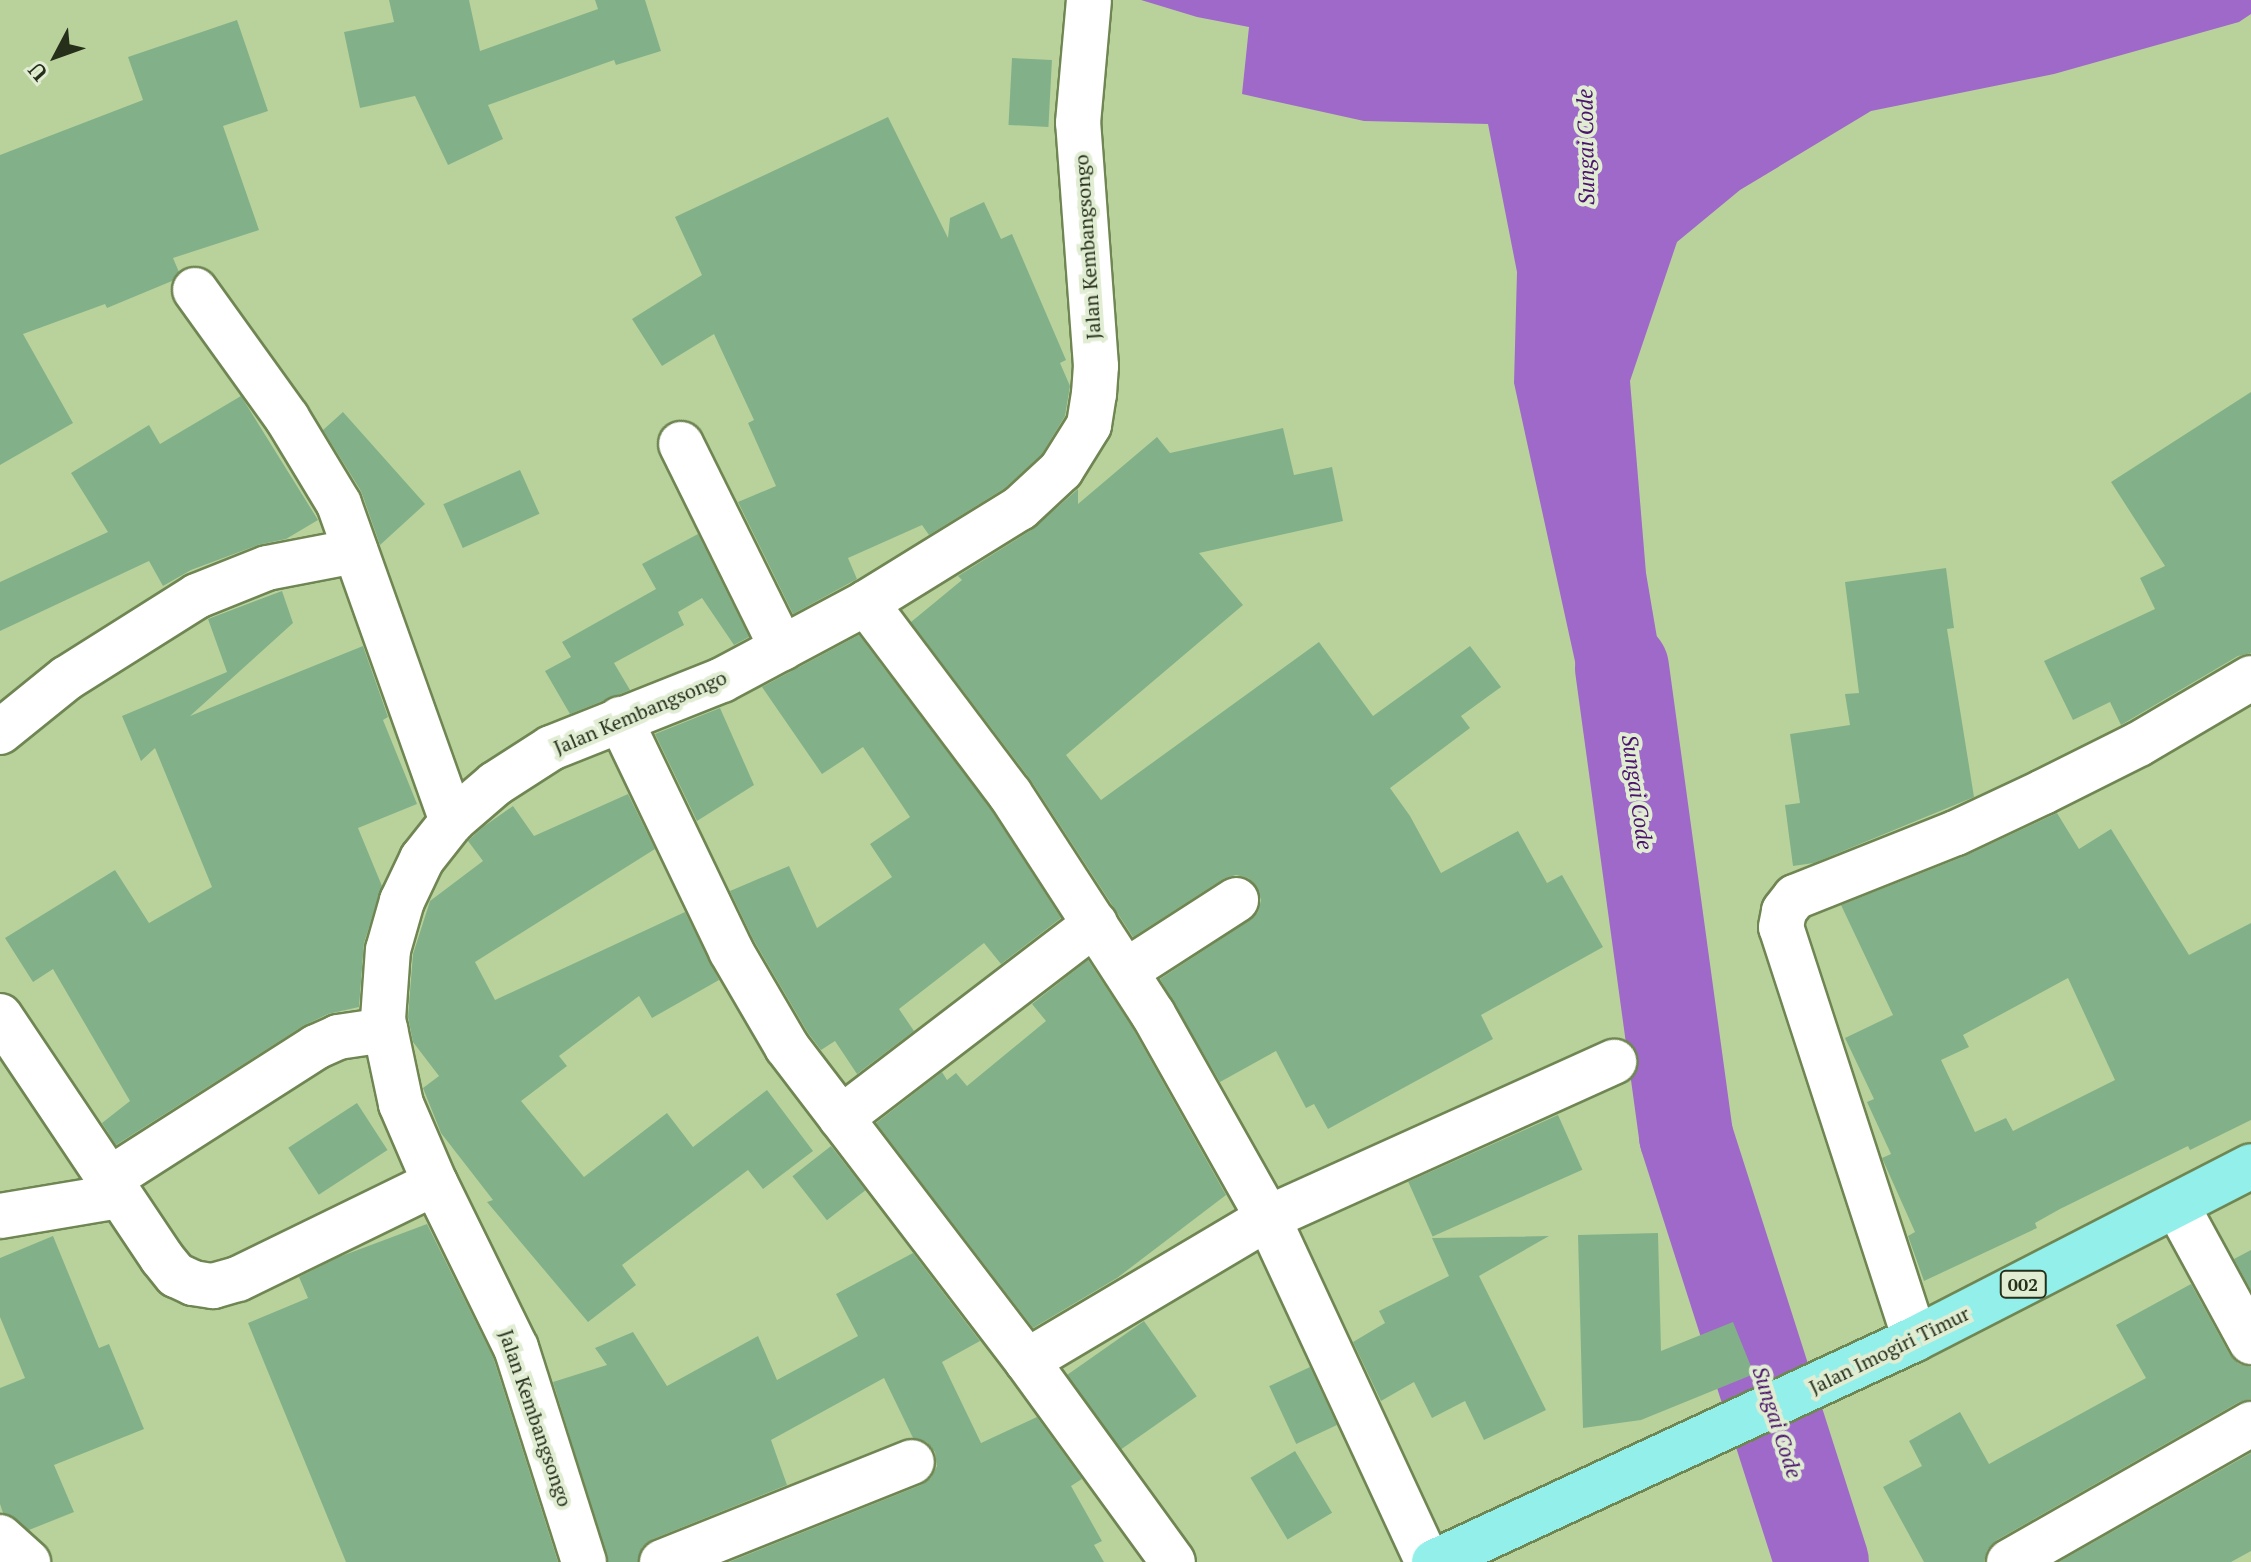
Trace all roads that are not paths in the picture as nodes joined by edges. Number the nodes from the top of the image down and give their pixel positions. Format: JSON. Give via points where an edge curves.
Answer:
{"nodes":[{"id":1,"x":1089,"y":0,"type":"edge"},
{"id":2,"x":195,"y":290,"type":"dead end"},
{"id":3,"x":681,"y":444,"type":"dead end"},
{"id":4,"x":355,"y":551,"type":"junction"},
{"id":5,"x":866,"y":603,"type":"junction"},
{"id":6,"x":782,"y":648,"type":"junction"},
{"id":7,"x":2251,"y":678,"type":"edge"},
{"id":8,"x":620,"y":719,"type":"junction"},
{"id":9,"x":0,"y":732,"type":"edge"},
{"id":10,"x":452,"y":821,"type":"junction"},
{"id":11,"x":1236,"y":900,"type":"dead end"},
{"id":12,"x":1095,"y":924,"type":"junction"},
{"id":13,"x":1126,"y":971,"type":"junction"},
{"id":14,"x":0,"y":1016,"type":"edge"},
{"id":15,"x":385,"y":1030,"type":"junction"},
{"id":16,"x":1614,"y":1062,"type":"dead end"},
{"id":17,"x":841,"y":1118,"type":"junction"},
{"id":18,"x":2251,"y":1166,"type":"edge"},
{"id":19,"x":435,"y":1183,"type":"junction"},
{"id":20,"x":113,"y":1188,"type":"junction"},
{"id":21,"x":2177,"y":1206,"type":"junction"},
{"id":22,"x":0,"y":1216,"type":"edge"},
{"id":23,"x":1268,"y":1218,"type":"junction"},
{"id":24,"x":1915,"y":1339,"type":"junction"},
{"id":25,"x":2251,"y":1342,"type":"edge"},
{"id":26,"x":1027,"y":1361,"type":"junction"},
{"id":27,"x":2251,"y":1424,"type":"edge"},
{"id":28,"x":912,"y":1462,"type":"dead end"},
{"id":29,"x":0,"y":1537,"type":"edge"},
{"id":30,"x":28,"y":1562,"type":"edge"},
{"id":31,"x":584,"y":1562,"type":"edge"},
{"id":32,"x":662,"y":1562,"type":"edge"},
{"id":33,"x":1173,"y":1562,"type":"edge"},
{"id":34,"x":1431,"y":1562,"type":"edge"},
{"id":35,"x":2009,"y":1562,"type":"edge"}],
"edges":[{"from":1,"to":5,"type":"street","name":"Jalan Kembangsongo","via":[[1078,123],[1096,366],[1089,425],[1061,470],[1020,508]]},
{"from":2,"to":4,"type":"street","via":[[316,465],[339,504]]},
{"from":3,"to":6,"type":"street"},
{"from":4,"to":9,"type":"street","via":[[267,568],[197,596],[67,678]]},
{"from":4,"to":10,"type":"street"},
{"from":5,"to":6,"type":"street","name":"Jalan Kembangsongo"},
{"from":5,"to":12,"type":"street","via":[[1010,794]]},
{"from":6,"to":8,"type":"street","name":"Jalan Kembangsongo","via":[[722,680]]},
{"from":7,"to":24,"type":"street","via":[[2139,744],[2043,792],[1795,897],[1784,911],[1781,927]]},
{"from":8,"to":10,"type":"street","name":"Jalan Kembangsongo","via":[[551,748],[495,784]]},
{"from":8,"to":17,"type":"street","via":[[731,951],[787,1047]]},
{"from":10,"to":15,"type":"street","name":"Jalan Kembangsongo","via":[[422,859],[402,901],[384,979]]},
{"from":11,"to":13,"type":"street"},
{"from":12,"to":13,"type":"street"},
{"from":12,"to":17,"type":"street"},
{"from":13,"to":23,"type":"street"},
{"from":14,"to":20,"type":"street"},
{"from":15,"to":19,"type":"street","name":"Jalan Kembangsongo","via":[[401,1104]]},
{"from":15,"to":20,"type":"street","via":[[338,1037],[316,1047]]},
{"from":16,"to":23,"type":"street"},
{"from":17,"to":26,"type":"street"},
{"from":18,"to":21,"type":"main road","name":"Jalan Imogiri Timur","number":"002"},
{"from":19,"to":20,"type":"street","via":[[238,1279],[213,1286],[176,1275]]},
{"from":19,"to":31,"type":"street","name":"Jalan Kembangsongo","via":[[516,1348]]},
{"from":20,"to":22,"type":"street"},
{"from":21,"to":24,"type":"main road","name":"Jalan Imogiri Timur","number":"002"},
{"from":21,"to":25,"type":"street"},
{"from":23,"to":26,"type":"street"},
{"from":23,"to":34,"type":"street"},
{"from":24,"to":34,"type":"main road","name":"Jalan Imogiri Timur","number":"002"},
{"from":26,"to":33,"type":"street"},
{"from":27,"to":35,"type":"street"},
{"from":28,"to":32,"type":"street"},
{"from":29,"to":30,"type":"street"}]}
